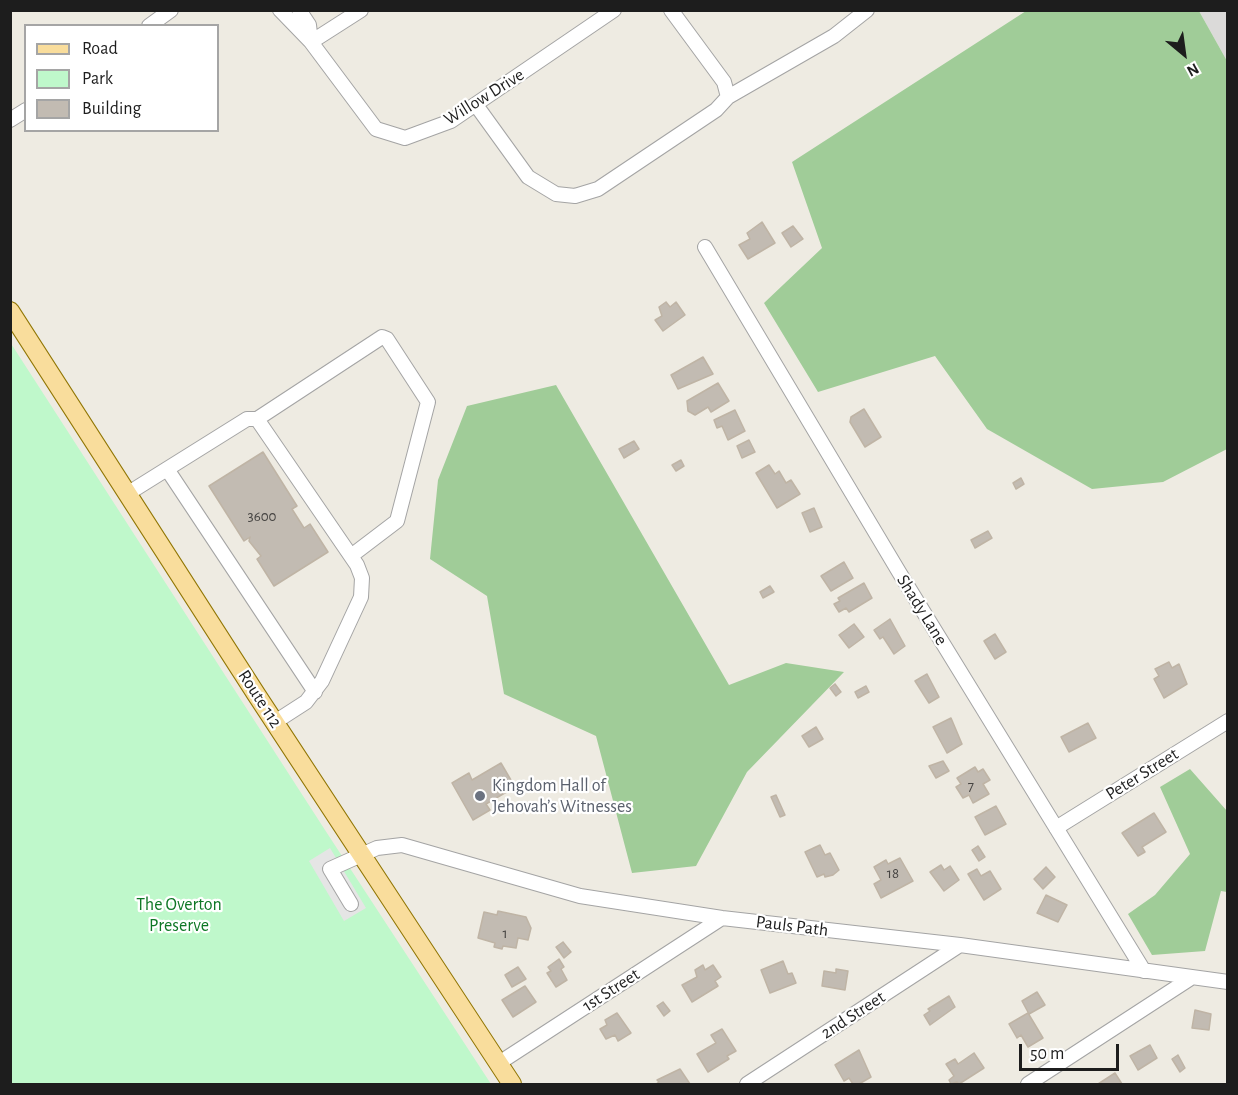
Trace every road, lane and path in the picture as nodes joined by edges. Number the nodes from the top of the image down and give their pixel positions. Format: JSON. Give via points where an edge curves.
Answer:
{"nodes":[{"id":1,"x":171,"y":10,"type":"edge"},
{"id":2,"x":280,"y":10,"type":"edge"},
{"id":3,"x":299,"y":10,"type":"edge"},
{"id":4,"x":361,"y":10,"type":"edge"},
{"id":5,"x":614,"y":10,"type":"edge"},
{"id":6,"x":671,"y":10,"type":"edge"},
{"id":7,"x":867,"y":10,"type":"edge"},
{"id":8,"x":152,"y":24,"type":"edge"},
{"id":9,"x":311,"y":42,"type":"junction"},
{"id":10,"x":728,"y":97,"type":"junction"},
{"id":11,"x":476,"y":105,"type":"junction"},
{"id":12,"x":24,"y":111,"type":"edge"},
{"id":13,"x":10,"y":120,"type":"edge"},
{"id":14,"x":705,"y":247,"type":"dead end"},
{"id":15,"x":10,"y":311,"type":"edge"},
{"id":16,"x":257,"y":419,"type":"junction"},
{"id":17,"x":167,"y":469,"type":"junction"},
{"id":18,"x":127,"y":494,"type":"junction"},
{"id":19,"x":351,"y":556,"type":"junction"},
{"id":20,"x":315,"y":692,"type":"junction"},
{"id":21,"x":1227,"y":720,"type":"edge"},
{"id":22,"x":275,"y":722,"type":"junction"},
{"id":23,"x":1056,"y":828,"type":"junction"},
{"id":24,"x":363,"y":853,"type":"junction"},
{"id":25,"x":351,"y":904,"type":"dead end"},
{"id":26,"x":722,"y":918,"type":"junction"},
{"id":27,"x":960,"y":945,"type":"junction"},
{"id":28,"x":1144,"y":971,"type":"junction"},
{"id":29,"x":1191,"y":978,"type":"junction"},
{"id":30,"x":1227,"y":982,"type":"edge"},
{"id":31,"x":499,"y":1063,"type":"junction"},
{"id":32,"x":512,"y":1084,"type":"edge"},
{"id":33,"x":747,"y":1084,"type":"edge"},
{"id":34,"x":1028,"y":1084,"type":"edge"}],
"edges":[{"from":1,"to":8,"type":"street"},
{"from":2,"to":9,"type":"street","name":"Willow Drive"},
{"from":3,"to":9,"type":"street","name":"Willow Drive","via":[[309,25]]},
{"from":4,"to":9,"type":"street"},
{"from":5,"to":11,"type":"street","name":"Willow Drive"},
{"from":6,"to":10,"type":"street","via":[[724,82]]},
{"from":7,"to":10,"type":"street","via":[[834,36]]},
{"from":9,"to":11,"type":"street","name":"Willow Drive","via":[[376,129],[405,138],[451,122]]},
{"from":10,"to":11,"type":"street","via":[[716,110],[598,189],[575,196],[556,194],[528,177]]},
{"from":12,"to":13,"type":"street"},
{"from":14,"to":23,"type":"street","name":"Shady Lane"},
{"from":15,"to":18,"type":"main road","name":"Route 112"},
{"from":16,"to":17,"type":"street","via":[[247,419]]},
{"from":16,"to":19,"type":"street"},
{"from":16,"to":19,"type":"street","via":[[382,338],[387,339],[428,402],[397,521]]},
{"from":17,"to":18,"type":"street"},
{"from":17,"to":20,"type":"street"},
{"from":18,"to":22,"type":"main road","name":"Route 112"},
{"from":19,"to":20,"type":"street","via":[[362,578],[361,597]]},
{"from":20,"to":22,"type":"street"},
{"from":21,"to":23,"type":"street","name":"Peter Street"},
{"from":22,"to":24,"type":"main road","name":"Route 112"},
{"from":23,"to":28,"type":"street","name":"Shady Lane"},
{"from":24,"to":25,"type":"street","name":"Pauls Path","via":[[330,869]]},
{"from":24,"to":26,"type":"street","name":"Pauls Path","via":[[402,845],[580,896]]},
{"from":24,"to":31,"type":"main road","name":"Route 112"},
{"from":26,"to":27,"type":"street","name":"Pauls Path"},
{"from":26,"to":31,"type":"street","name":"1st Street"},
{"from":27,"to":28,"type":"street","name":"Pauls Path"},
{"from":27,"to":33,"type":"street","name":"2nd Street"},
{"from":28,"to":29,"type":"street","name":"Pauls Path"},
{"from":29,"to":30,"type":"street","name":"Pauls Path"},
{"from":29,"to":34,"type":"street"},
{"from":31,"to":32,"type":"main road","name":"Route 112"}]}
